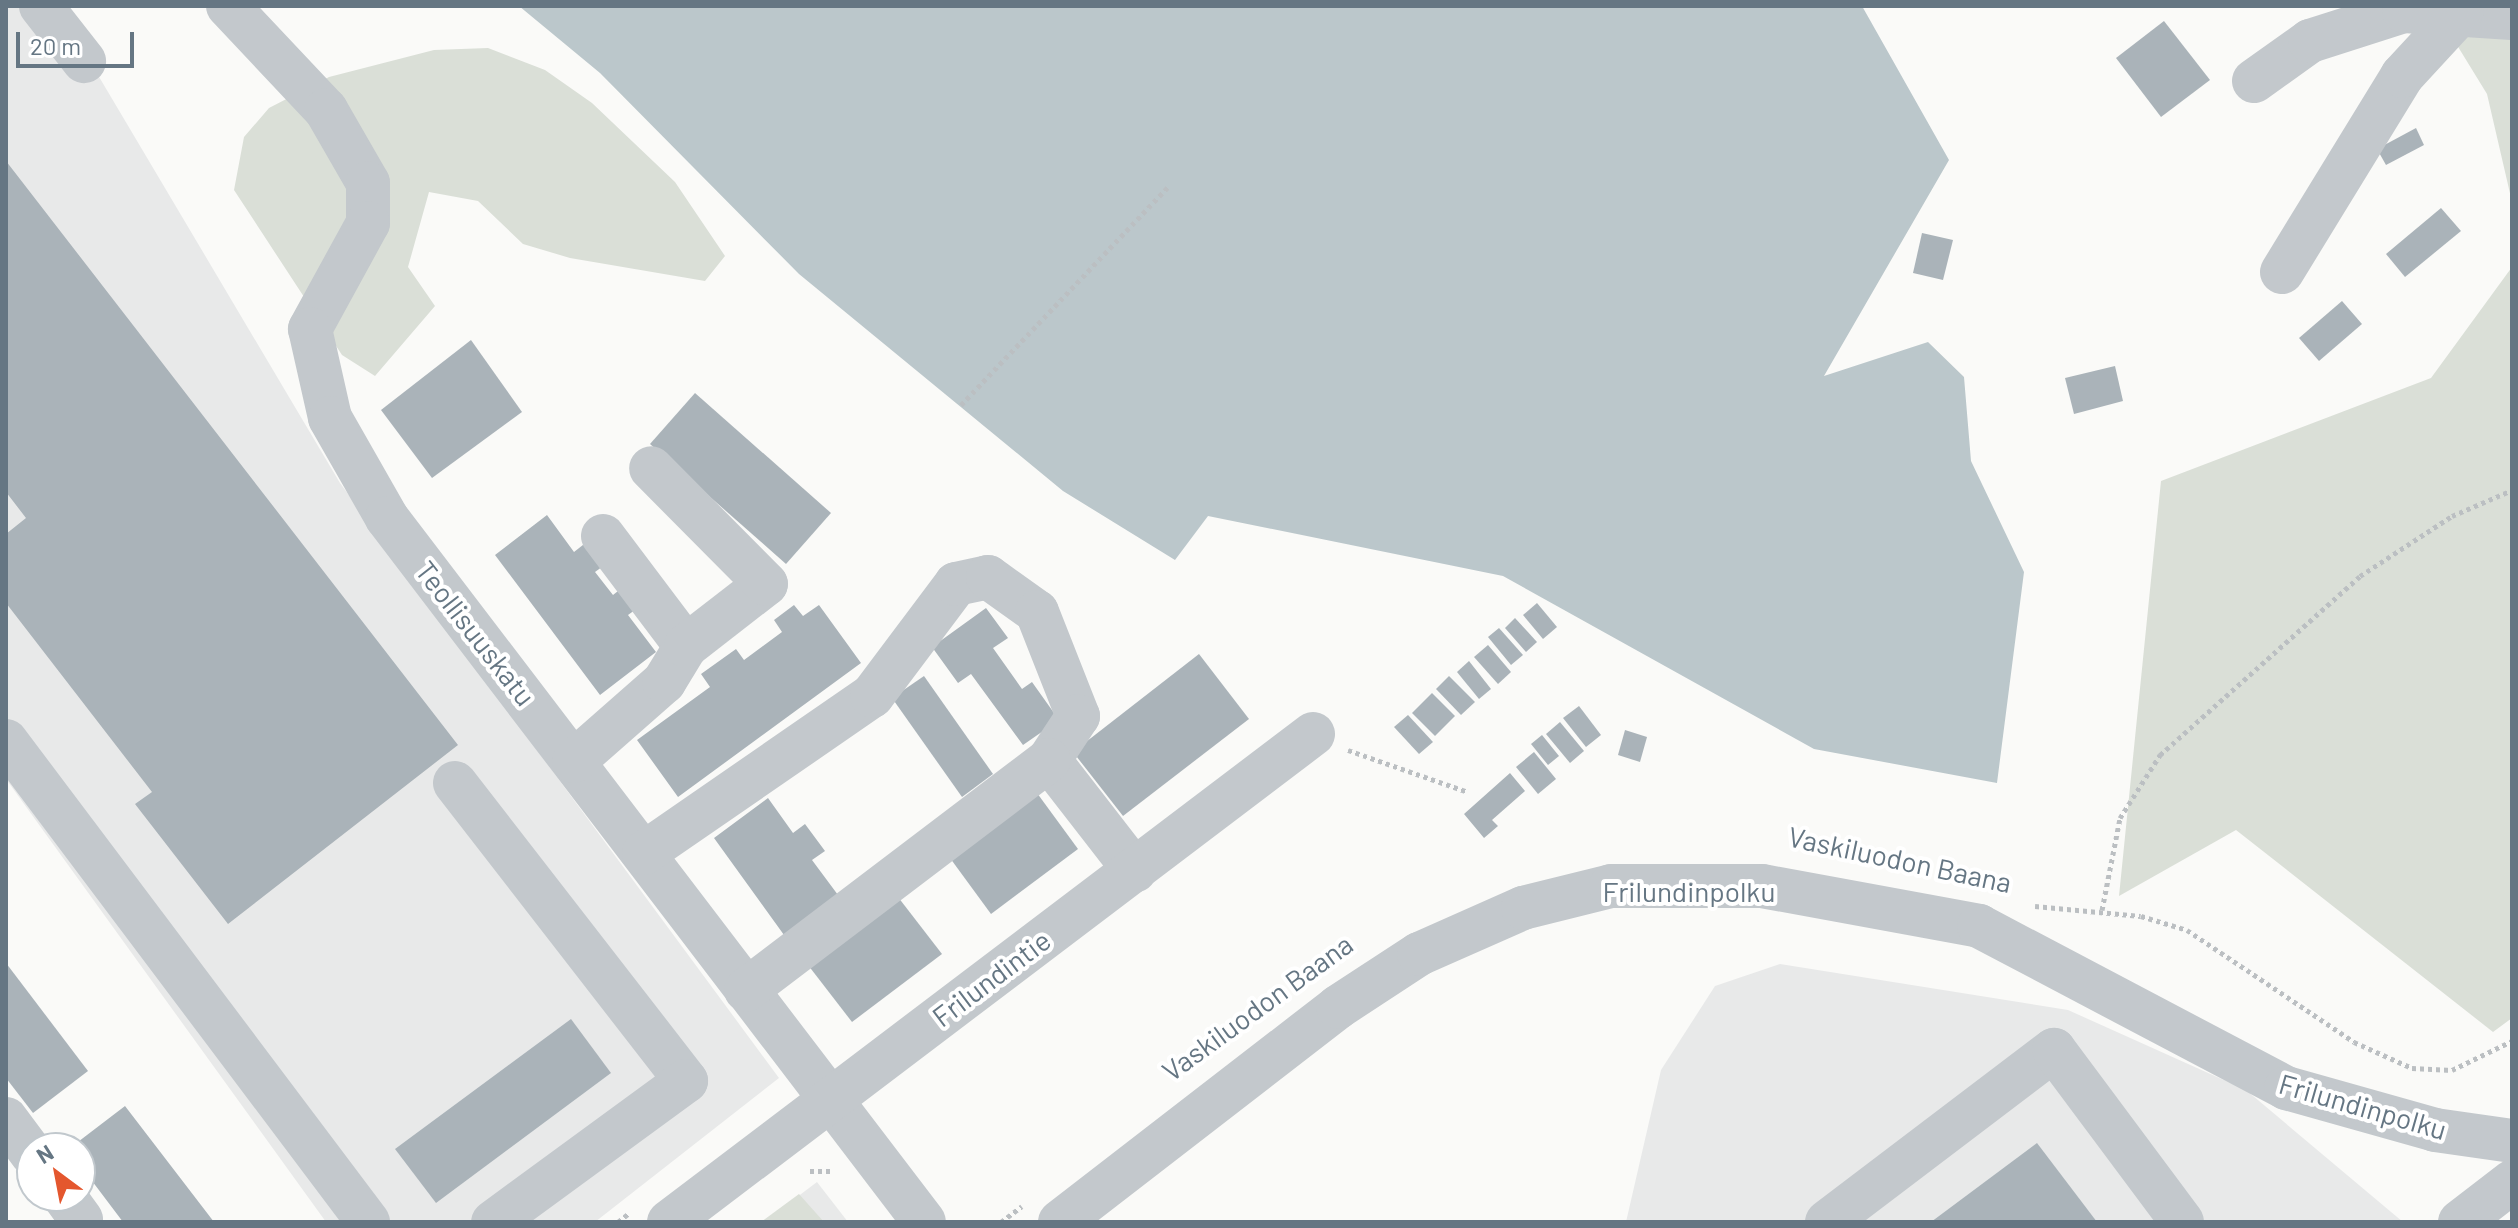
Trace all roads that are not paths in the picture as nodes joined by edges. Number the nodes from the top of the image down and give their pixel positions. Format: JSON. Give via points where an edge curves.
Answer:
{"nodes":[{"id":1,"x":41,"y":6,"type":"edge"},
{"id":2,"x":228,"y":6,"type":"edge"},
{"id":3,"x":2462,"y":11,"type":"junction"},
{"id":4,"x":2512,"y":18,"type":"edge"},
{"id":5,"x":84,"y":61,"type":"dead end"},
{"id":6,"x":2254,"y":81,"type":"dead end"},
{"id":7,"x":2282,"y":272,"type":"dead end"},
{"id":8,"x":651,"y":468,"type":"dead end"},
{"id":9,"x":603,"y":536,"type":"dead end"},
{"id":10,"x":686,"y":646,"type":"junction"},
{"id":11,"x":1313,"y":734,"type":"road end"},
{"id":12,"x":6,"y":741,"type":"edge"},
{"id":13,"x":1049,"y":760,"type":"junction"},
{"id":14,"x":574,"y":761,"type":"junction"},
{"id":15,"x":455,"y":783,"type":"dead end"},
{"id":16,"x":644,"y":853,"type":"junction"},
{"id":17,"x":1135,"y":871,"type":"junction"},
{"id":18,"x":746,"y":990,"type":"junction"},
{"id":19,"x":829,"y":1100,"type":"junction"},
{"id":20,"x":2512,"y":1141,"type":"edge"},
{"id":21,"x":2512,"y":1182,"type":"edge"},
{"id":22,"x":1043,"y":1212,"type":"edge"},
{"id":23,"x":368,"y":1222,"type":"edge"},
{"id":24,"x":493,"y":1222,"type":"edge"},
{"id":25,"x":669,"y":1222,"type":"edge"},
{"id":26,"x":924,"y":1222,"type":"edge"},
{"id":27,"x":1827,"y":1222,"type":"edge"},
{"id":28,"x":2182,"y":1222,"type":"edge"},
{"id":29,"x":2460,"y":1222,"type":"edge"}],
"edges":[{"from":1,"to":5,"type":"street"},
{"from":2,"to":14,"type":"street","name":"Teollisuuskatu","via":[[326,110],[368,183],[368,223],[310,329],[330,418],[387,518]]},
{"from":3,"to":4,"type":"street"},
{"from":3,"to":6,"type":"street","via":[[2404,11],[2310,41]]},
{"from":3,"to":7,"type":"street","via":[[2402,76]]},
{"from":8,"to":10,"type":"street","via":[[766,584]]},
{"from":9,"to":10,"type":"street"},
{"from":10,"to":14,"type":"street","via":[[664,682]]},
{"from":11,"to":17,"type":"street","name":"Frilundintie"},
{"from":12,"to":23,"type":"street"},
{"from":13,"to":16,"type":"street","via":[[1078,716],[1060,659],[1037,612],[988,577],[967,581],[956,584],[872,696]]},
{"from":13,"to":17,"type":"street"},
{"from":13,"to":18,"type":"street"},
{"from":14,"to":16,"type":"street","name":"Teollisuuskatu"},
{"from":15,"to":24,"type":"street","via":[[686,1081]]},
{"from":16,"to":18,"type":"street","name":"Teollisuuskatu"},
{"from":17,"to":19,"type":"street","name":"Frilundintie"},
{"from":18,"to":19,"type":"street","name":"Teollisuuskatu"},
{"from":19,"to":25,"type":"street","name":"Frilundintie"},
{"from":19,"to":26,"type":"street","name":"Teollisuuskatu"},
{"from":20,"to":22,"type":"street","name":"Frilundinpolku","via":[[2435,1130],[2286,1088],[1979,926],[1762,886],[1611,886],[1523,908],[1419,954]]},
{"from":21,"to":29,"type":"street"},
{"from":27,"to":28,"type":"street","via":[[2054,1050]]}]}
